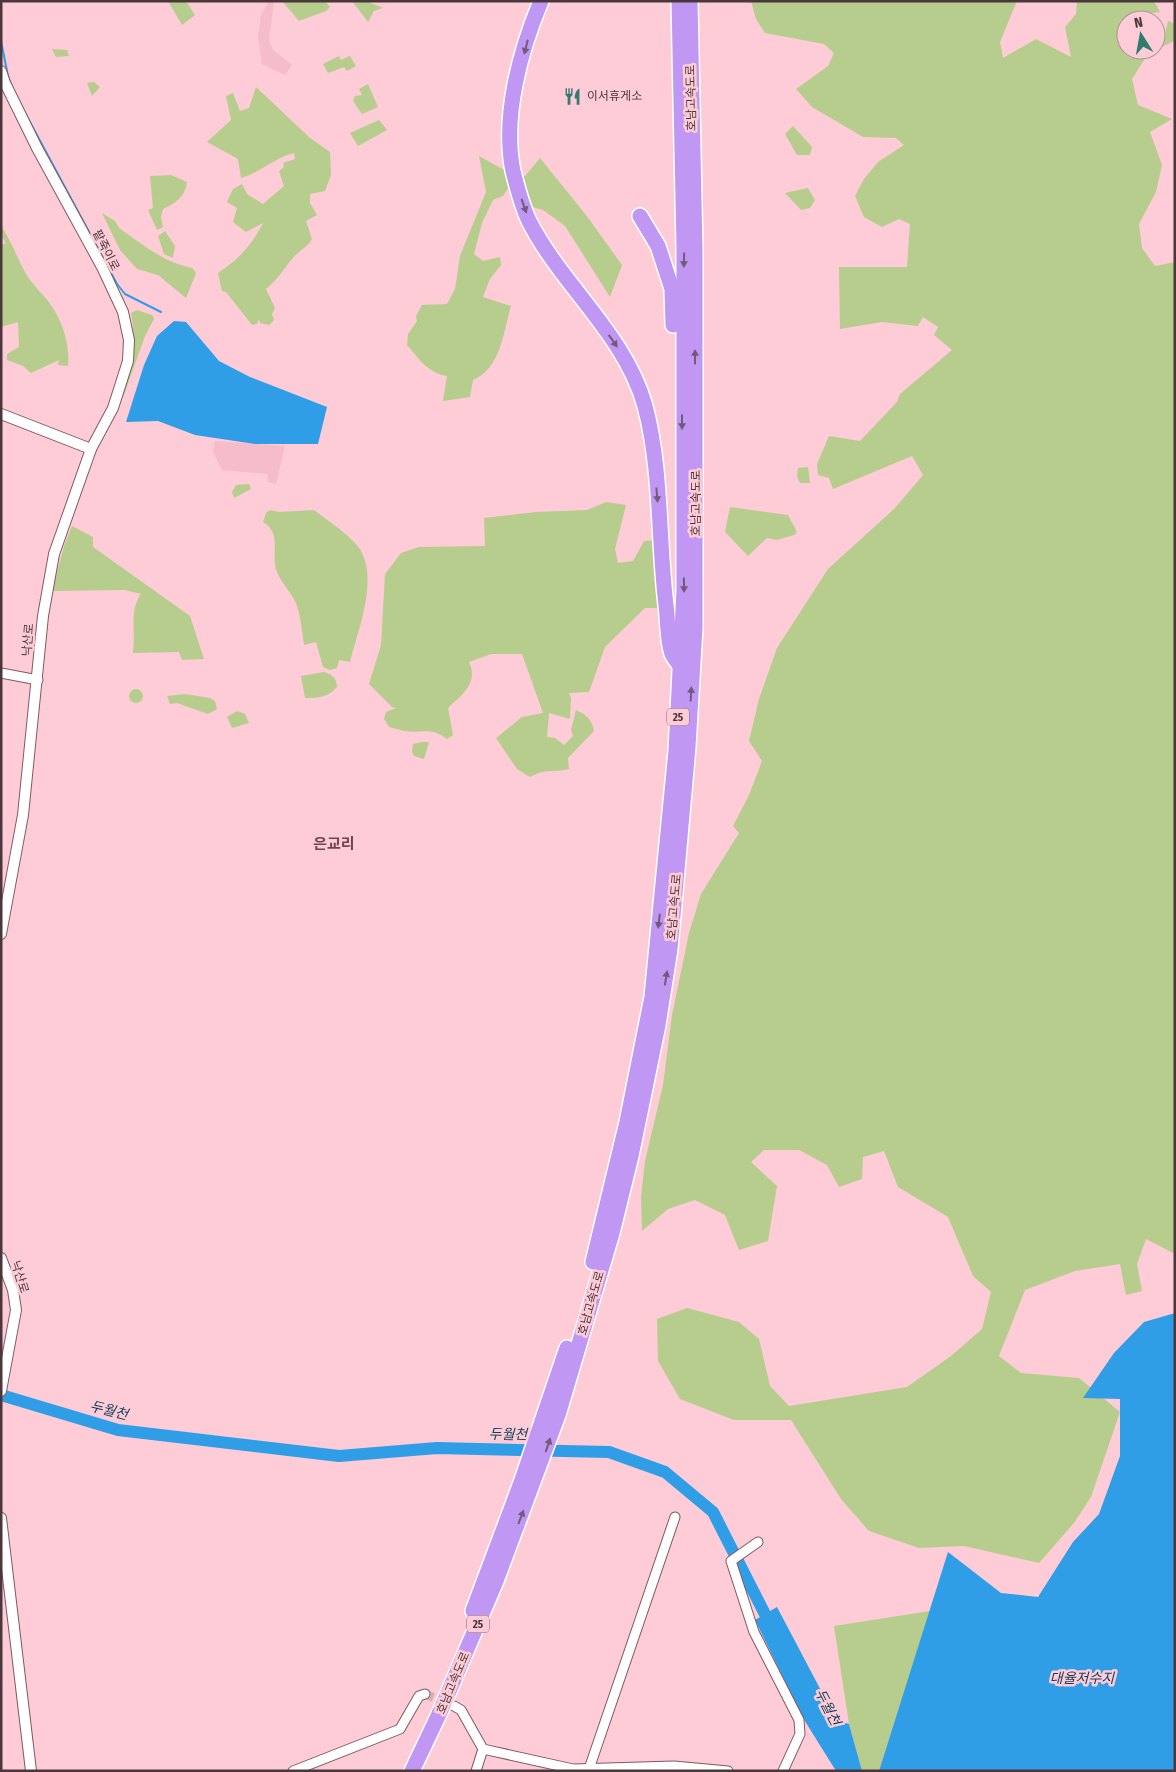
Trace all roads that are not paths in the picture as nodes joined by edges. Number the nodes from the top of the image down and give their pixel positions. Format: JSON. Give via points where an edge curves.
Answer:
{"nodes":[{"id":1,"x":679,"y":1,"type":"edge"},
{"id":2,"x":690,"y":1,"type":"edge"},
{"id":3,"x":700,"y":1,"type":"edge"},
{"id":4,"x":541,"y":2,"type":"edge"},
{"id":5,"x":1,"y":70,"type":"edge"},
{"id":6,"x":640,"y":216,"type":"dead end"},
{"id":7,"x":695,"y":252,"type":"junction"},
{"id":8,"x":682,"y":396,"type":"junction"},
{"id":9,"x":1,"y":414,"type":"edge"},
{"id":10,"x":91,"y":449,"type":"junction"},
{"id":11,"x":681,"y":668,"type":"junction"},
{"id":12,"x":1,"y":673,"type":"edge"},
{"id":13,"x":38,"y":680,"type":"junction"},
{"id":14,"x":1,"y":934,"type":"edge"},
{"id":15,"x":1,"y":1258,"type":"edge"},
{"id":16,"x":1,"y":1391,"type":"edge"},
{"id":17,"x":551,"y":1416,"type":"junction"},
{"id":18,"x":675,"y":1517,"type":"dead end"},
{"id":19,"x":1,"y":1518,"type":"edge"},
{"id":20,"x":758,"y":1542,"type":"dead end"},
{"id":21,"x":425,"y":1694,"type":"dead end"},
{"id":22,"x":454,"y":1706,"type":"tunnel mouth"},
{"id":23,"x":483,"y":1749,"type":"junction"},
{"id":24,"x":572,"y":1770,"type":"edge"},
{"id":25,"x":589,"y":1770,"type":"edge"},
{"id":26,"x":31,"y":1771,"type":"edge"},
{"id":27,"x":293,"y":1771,"type":"edge"},
{"id":28,"x":401,"y":1771,"type":"edge"},
{"id":29,"x":412,"y":1771,"type":"edge"},
{"id":30,"x":476,"y":1771,"type":"edge"},
{"id":31,"x":728,"y":1771,"type":"edge"},
{"id":32,"x":783,"y":1771,"type":"edge"}],
"edges":[{"from":1,"to":8,"type":"highway","name":"호남고속도로","number":"25","one_way":true,"via":[[684,248]]},
{"from":2,"to":7,"type":"highway","name":"호남고속도로","number":"25"},
{"from":3,"to":7,"type":"highway","via":[[702,155]]},
{"from":4,"to":11,"type":"highway","one_way":true,"via":[[530,29],[515,93],[510,145],[513,169],[529,220],[551,257],[621,353],[636,382],[653,451],[661,564],[672,654]]},
{"from":5,"to":10,"type":"street","name":"팥죽이로","via":[[37,148],[123,312],[129,340],[128,361],[113,408]]},
{"from":6,"to":8,"type":"highway","via":[[658,246],[672,288],[675,363]]},
{"from":17,"to":7,"type":"highway","name":"호남고속도로","number":"25","one_way":true,"via":[[612,1233],[632,1156],[670,949],[695,627]]},
{"from":8,"to":11,"type":"highway","name":"호남고속도로","number":"25","one_way":true,"via":[[684,590]]},
{"from":9,"to":10,"type":"street"},
{"from":10,"to":13,"type":"street","name":"낙산로","via":[[54,554],[42,616]]},
{"from":11,"to":17,"type":"highway","name":"호남고속도로","number":"25","one_way":true,"via":[[652,997],[601,1234]]},
{"from":12,"to":13,"type":"street"},
{"from":13,"to":14,"type":"street","name":"낙산로","via":[[23,815]]},
{"from":15,"to":16,"type":"street","name":"낙산로","via":[[13,1290],[16,1310]]},
{"from":17,"to":28,"type":"highway","name":"호남고속도로","number":"25","via":[[522,1480],[463,1635]]},
{"from":29,"to":17,"type":"highway","name":"호남고속도로","number":"25","one_way":true,"via":[[485,1607],[537,1475]]},
{"from":18,"to":25,"type":"street"},
{"from":19,"to":26,"type":"street"},
{"from":20,"to":32,"type":"street","via":[[731,1561],[754,1632],[798,1720],[800,1734]]},
{"from":21,"to":27,"type":"street","via":[[419,1696],[400,1729]]},
{"from":22,"to":23,"type":"street","via":[[461,1710]]},
{"from":23,"to":24,"type":"street"},
{"from":23,"to":30,"type":"street"},
{"from":24,"to":25,"type":"street"},
{"from":25,"to":31,"type":"street","via":[[674,1766]]}]}
